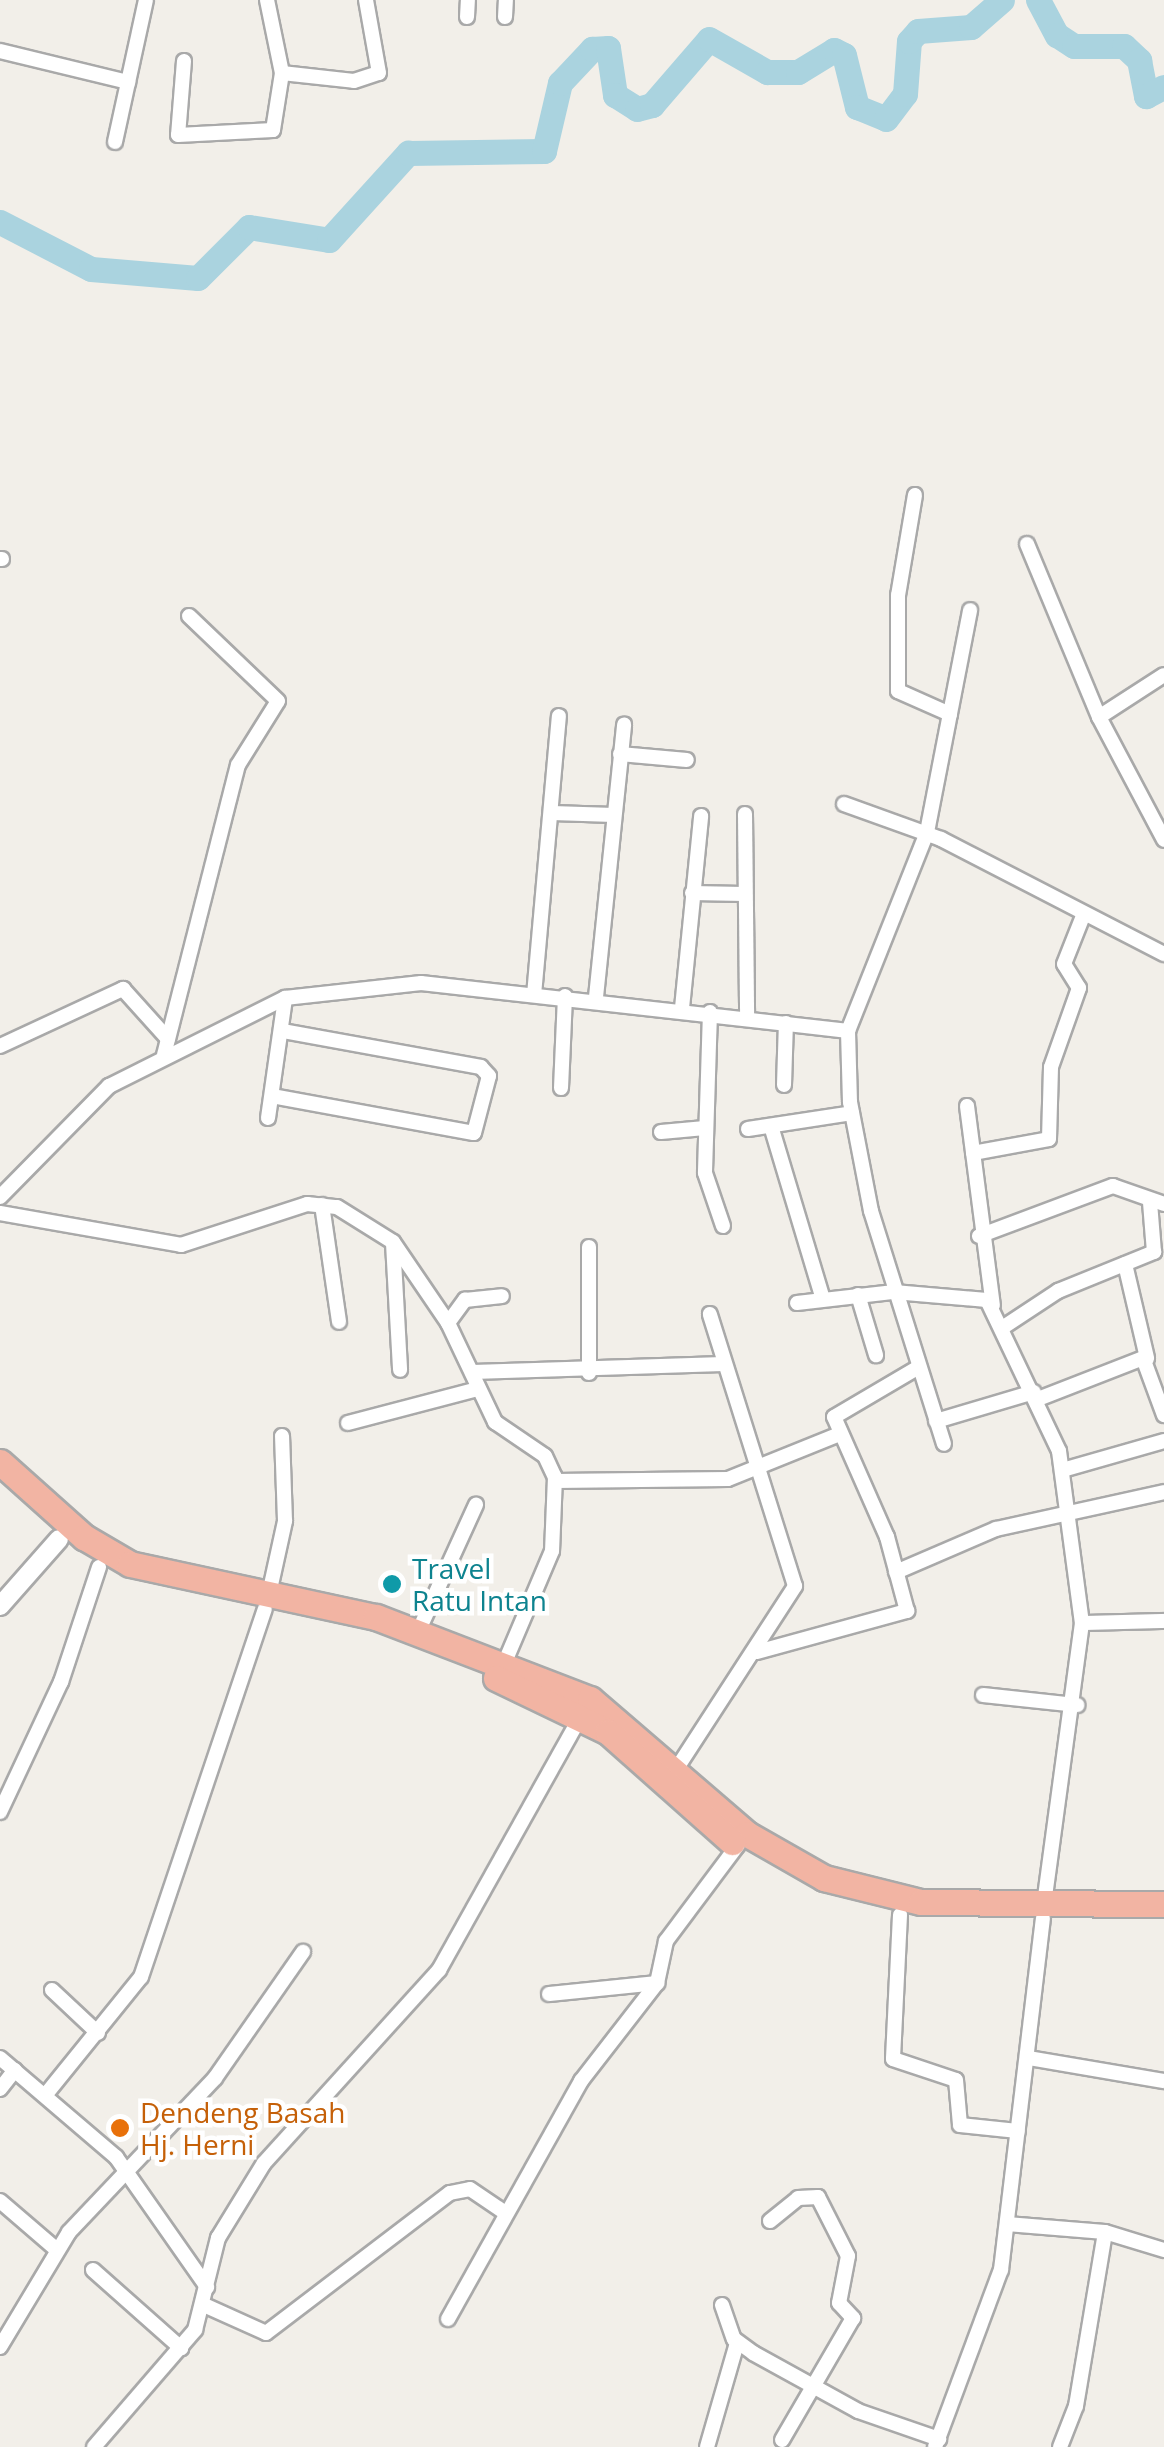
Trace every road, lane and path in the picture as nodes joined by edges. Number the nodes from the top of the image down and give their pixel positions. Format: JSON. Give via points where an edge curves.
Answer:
{"nodes":[{"id":1,"x":146,"y":0,"type":"edge"},
{"id":2,"x":267,"y":0,"type":"edge"},
{"id":3,"x":366,"y":0,"type":"edge"},
{"id":4,"x":468,"y":0,"type":"edge"},
{"id":5,"x":506,"y":0,"type":"edge"},
{"id":6,"x":505,"y":16,"type":"dead end"},
{"id":7,"x":466,"y":17,"type":"dead end"},
{"id":8,"x":0,"y":51,"type":"edge"},
{"id":9,"x":184,"y":61,"type":"dead end"},
{"id":10,"x":282,"y":73,"type":"junction"},
{"id":11,"x":128,"y":82,"type":"junction"},
{"id":12,"x":115,"y":142,"type":"dead end"},
{"id":13,"x":916,"y":495,"type":"dead end"},
{"id":14,"x":1027,"y":544,"type":"dead end"},
{"id":15,"x":970,"y":610,"type":"dead end"},
{"id":16,"x":190,"y":616,"type":"dead end"},
{"id":17,"x":1164,"y":675,"type":"edge"},
{"id":18,"x":950,"y":714,"type":"junction"},
{"id":19,"x":559,"y":716,"type":"dead end"},
{"id":20,"x":1099,"y":717,"type":"junction"},
{"id":21,"x":624,"y":724,"type":"dead end"},
{"id":22,"x":620,"y":754,"type":"junction"},
{"id":23,"x":687,"y":760,"type":"dead end"},
{"id":24,"x":844,"y":804,"type":"dead end"},
{"id":25,"x":552,"y":813,"type":"junction"},
{"id":26,"x":745,"y":814,"type":"dead end"},
{"id":27,"x":614,"y":815,"type":"junction"},
{"id":28,"x":702,"y":816,"type":"dead end"},
{"id":29,"x":927,"y":832,"type":"junction"},
{"id":30,"x":1164,"y":840,"type":"edge"},
{"id":31,"x":692,"y":893,"type":"junction"},
{"id":32,"x":744,"y":894,"type":"junction"},
{"id":33,"x":1083,"y":916,"type":"junction"},
{"id":34,"x":1164,"y":954,"type":"edge"},
{"id":35,"x":534,"y":995,"type":"junction"},
{"id":36,"x":565,"y":996,"type":"junction"},
{"id":37,"x":596,"y":997,"type":"junction"},
{"id":38,"x":285,"y":998,"type":"junction"},
{"id":39,"x":682,"y":1008,"type":"junction"},
{"id":40,"x":710,"y":1012,"type":"junction"},
{"id":41,"x":747,"y":1018,"type":"junction"},
{"id":42,"x":786,"y":1023,"type":"junction"},
{"id":43,"x":282,"y":1031,"type":"junction"},
{"id":44,"x":848,"y":1031,"type":"junction"},
{"id":45,"x":168,"y":1039,"type":"junction"},
{"id":46,"x":0,"y":1046,"type":"edge"},
{"id":47,"x":164,"y":1055,"type":"junction"},
{"id":48,"x":784,"y":1085,"type":"dead end"},
{"id":49,"x":561,"y":1088,"type":"dead end"},
{"id":50,"x":272,"y":1096,"type":"junction"},
{"id":51,"x":967,"y":1106,"type":"dead end"},
{"id":52,"x":852,"y":1113,"type":"junction"},
{"id":53,"x":268,"y":1118,"type":"dead end"},
{"id":54,"x":771,"y":1126,"type":"junction"},
{"id":55,"x":705,"y":1128,"type":"junction"},
{"id":56,"x":748,"y":1129,"type":"dead end"},
{"id":57,"x":662,"y":1132,"type":"dead end"},
{"id":58,"x":973,"y":1154,"type":"junction"},
{"id":59,"x":0,"y":1197,"type":"edge"},
{"id":60,"x":1157,"y":1203,"type":"edge"},
{"id":61,"x":322,"y":1205,"type":"junction"},
{"id":62,"x":0,"y":1213,"type":"edge"},
{"id":63,"x":723,"y":1226,"type":"dead end"},
{"id":64,"x":980,"y":1236,"type":"junction"},
{"id":65,"x":392,"y":1242,"type":"junction"},
{"id":66,"x":589,"y":1247,"type":"dead end"},
{"id":67,"x":1125,"y":1264,"type":"junction"},
{"id":68,"x":894,"y":1292,"type":"junction"},
{"id":69,"x":858,"y":1295,"type":"junction"},
{"id":70,"x":502,"y":1296,"type":"dead end"},
{"id":71,"x":823,"y":1299,"type":"junction"},
{"id":72,"x":797,"y":1303,"type":"dead end"},
{"id":73,"x":993,"y":1305,"type":"junction"},
{"id":74,"x":710,"y":1314,"type":"dead end"},
{"id":75,"x":339,"y":1322,"type":"dead end"},
{"id":76,"x":448,"y":1323,"type":"junction"},
{"id":77,"x":1005,"y":1326,"type":"junction"},
{"id":78,"x":876,"y":1355,"type":"dead end"},
{"id":79,"x":1146,"y":1358,"type":"junction"},
{"id":80,"x":919,"y":1367,"type":"junction"},
{"id":81,"x":400,"y":1370,"type":"dead end"},
{"id":82,"x":590,"y":1372,"type":"junction"},
{"id":83,"x":726,"y":1373,"type":"junction"},
{"id":84,"x":475,"y":1381,"type":"junction"},
{"id":85,"x":1036,"y":1396,"type":"junction"},
{"id":86,"x":1164,"y":1414,"type":"edge"},
{"id":87,"x":936,"y":1421,"type":"junction"},
{"id":88,"x":348,"y":1423,"type":"dead end"},
{"id":89,"x":840,"y":1434,"type":"junction"},
{"id":90,"x":282,"y":1436,"type":"dead end"},
{"id":91,"x":1164,"y":1441,"type":"edge"},
{"id":92,"x":944,"y":1444,"type":"dead end"},
{"id":93,"x":756,"y":1460,"type":"junction"},
{"id":94,"x":0,"y":1462,"type":"edge"},
{"id":95,"x":1066,"y":1469,"type":"junction"},
{"id":96,"x":555,"y":1481,"type":"junction"},
{"id":97,"x":0,"y":1482,"type":"edge"},
{"id":98,"x":1164,"y":1492,"type":"edge"},
{"id":99,"x":476,"y":1505,"type":"dead end"},
{"id":100,"x":1073,"y":1514,"type":"junction"},
{"id":101,"x":59,"y":1539,"type":"junction"},
{"id":102,"x":99,"y":1567,"type":"junction"},
{"id":103,"x":896,"y":1572,"type":"junction"},
{"id":104,"x":267,"y":1601,"type":"junction"},
{"id":105,"x":0,"y":1606,"type":"edge"},
{"id":106,"x":1164,"y":1621,"type":"edge"},
{"id":107,"x":1082,"y":1623,"type":"junction"},
{"id":108,"x":418,"y":1632,"type":"junction"},
{"id":109,"x":757,"y":1652,"type":"junction"},
{"id":110,"x":504,"y":1664,"type":"junction"},
{"id":111,"x":983,"y":1695,"type":"dead end"},
{"id":112,"x":1077,"y":1705,"type":"junction"},
{"id":113,"x":585,"y":1708,"type":"junction"},
{"id":114,"x":677,"y":1768,"type":"junction"},
{"id":115,"x":0,"y":1812,"type":"edge"},
{"id":116,"x":738,"y":1846,"type":"junction"},
{"id":117,"x":1164,"y":1904,"type":"edge"},
{"id":118,"x":1044,"y":1912,"type":"junction"},
{"id":119,"x":900,"y":1915,"type":"junction"},
{"id":120,"x":1164,"y":1917,"type":"edge"},
{"id":121,"x":303,"y":1952,"type":"dead end"},
{"id":122,"x":657,"y":1983,"type":"junction"},
{"id":123,"x":52,"y":1990,"type":"dead end"},
{"id":124,"x":550,"y":1994,"type":"dead end"},
{"id":125,"x":98,"y":2033,"type":"junction"},
{"id":126,"x":0,"y":2058,"type":"edge"},
{"id":127,"x":1029,"y":2060,"type":"junction"},
{"id":128,"x":15,"y":2070,"type":"junction"},
{"id":129,"x":1164,"y":2081,"type":"edge"},
{"id":130,"x":0,"y":2089,"type":"edge"},
{"id":131,"x":46,"y":2093,"type":"junction"},
{"id":132,"x":1018,"y":2131,"type":"junction"},
{"id":133,"x":129,"y":2172,"type":"junction"},
{"id":134,"x":0,"y":2201,"type":"edge"},
{"id":135,"x":504,"y":2212,"type":"junction"},
{"id":136,"x":770,"y":2221,"type":"dead end"},
{"id":137,"x":1006,"y":2224,"type":"junction"},
{"id":138,"x":1105,"y":2232,"type":"junction"},
{"id":139,"x":57,"y":2250,"type":"junction"},
{"id":140,"x":1164,"y":2250,"type":"edge"},
{"id":141,"x":94,"y":2270,"type":"dead end"},
{"id":142,"x":206,"y":2286,"type":"junction"},
{"id":143,"x":204,"y":2305,"type":"junction"},
{"id":144,"x":722,"y":2305,"type":"dead end"},
{"id":145,"x":448,"y":2319,"type":"dead end"},
{"id":146,"x":737,"y":2343,"type":"junction"},
{"id":147,"x":0,"y":2348,"type":"edge"},
{"id":148,"x":182,"y":2348,"type":"junction"},
{"id":149,"x":813,"y":2386,"type":"junction"},
{"id":150,"x":782,"y":2440,"type":"dead end"},
{"id":151,"x":937,"y":2443,"type":"edge"},
{"id":152,"x":94,"y":2447,"type":"edge"},
{"id":153,"x":707,"y":2447,"type":"edge"},
{"id":154,"x":1060,"y":2447,"type":"edge"}],
"edges":[{"from":1,"to":11,"type":"street"},
{"from":2,"to":10,"type":"street"},
{"from":3,"to":10,"type":"street","via":[[378,75]]},
{"from":4,"to":7,"type":"street"},
{"from":5,"to":6,"type":"street"},
{"from":8,"to":11,"type":"street"},
{"from":9,"to":10,"type":"street","via":[[178,134],[274,130]]},
{"from":11,"to":12,"type":"street"},
{"from":13,"to":18,"type":"street","via":[[898,595],[898,691]]},
{"from":14,"to":20,"type":"street"},
{"from":15,"to":18,"type":"street"},
{"from":16,"to":45,"type":"street","via":[[278,701],[238,764]]},
{"from":17,"to":20,"type":"street"},
{"from":18,"to":29,"type":"street"},
{"from":19,"to":25,"type":"street"},
{"from":20,"to":30,"type":"street"},
{"from":21,"to":22,"type":"street"},
{"from":22,"to":23,"type":"street"},
{"from":22,"to":27,"type":"street"},
{"from":24,"to":29,"type":"street"},
{"from":25,"to":27,"type":"street"},
{"from":25,"to":35,"type":"street"},
{"from":26,"to":32,"type":"street"},
{"from":27,"to":37,"type":"street"},
{"from":28,"to":31,"type":"street"},
{"from":29,"to":33,"type":"street"},
{"from":29,"to":44,"type":"street"},
{"from":31,"to":32,"type":"street"},
{"from":31,"to":39,"type":"street"},
{"from":32,"to":41,"type":"street"},
{"from":33,"to":34,"type":"street"},
{"from":33,"to":58,"type":"street","via":[[1064,964],[1079,988],[1051,1067],[1050,1139]]},
{"from":35,"to":36,"type":"street"},
{"from":35,"to":38,"type":"street","via":[[420,983]]},
{"from":36,"to":37,"type":"street"},
{"from":36,"to":49,"type":"street"},
{"from":37,"to":39,"type":"street"},
{"from":38,"to":43,"type":"street"},
{"from":38,"to":47,"type":"street"},
{"from":39,"to":40,"type":"street"},
{"from":40,"to":41,"type":"street"},
{"from":40,"to":55,"type":"street"},
{"from":41,"to":42,"type":"street"},
{"from":42,"to":44,"type":"street"},
{"from":42,"to":48,"type":"street"},
{"from":43,"to":50,"type":"street"},
{"from":43,"to":50,"type":"street","via":[[489,1076],[474,1133]]},
{"from":44,"to":52,"type":"street"},
{"from":45,"to":46,"type":"street","via":[[123,988]]},
{"from":45,"to":47,"type":"street"},
{"from":47,"to":59,"type":"street","via":[[55,1132]]},
{"from":50,"to":53,"type":"street"},
{"from":51,"to":58,"type":"street"},
{"from":52,"to":54,"type":"street"},
{"from":52,"to":68,"type":"street"},
{"from":54,"to":56,"type":"street"},
{"from":54,"to":71,"type":"street"},
{"from":55,"to":57,"type":"street"},
{"from":55,"to":63,"type":"street","via":[[705,1173]]},
{"from":58,"to":64,"type":"street"},
{"from":60,"to":64,"type":"street","via":[[1112,1186]]},
{"from":60,"to":67,"type":"street","via":[[1157,1250]]},
{"from":61,"to":62,"type":"street","via":[[287,1207],[180,1246]]},
{"from":61,"to":65,"type":"street"},
{"from":61,"to":75,"type":"street"},
{"from":64,"to":73,"type":"street"},
{"from":65,"to":76,"type":"street"},
{"from":65,"to":81,"type":"street"},
{"from":66,"to":82,"type":"street"},
{"from":67,"to":77,"type":"street"},
{"from":67,"to":79,"type":"street"},
{"from":68,"to":69,"type":"street"},
{"from":68,"to":73,"type":"street"},
{"from":68,"to":80,"type":"street"},
{"from":69,"to":71,"type":"street"},
{"from":69,"to":78,"type":"street"},
{"from":70,"to":76,"type":"street","via":[[465,1300]]},
{"from":71,"to":72,"type":"street"},
{"from":73,"to":77,"type":"street"},
{"from":74,"to":83,"type":"street"},
{"from":76,"to":84,"type":"street"},
{"from":77,"to":85,"type":"street"},
{"from":79,"to":85,"type":"street"},
{"from":79,"to":86,"type":"street"},
{"from":80,"to":87,"type":"street"},
{"from":80,"to":89,"type":"street","via":[[836,1409]]},
{"from":82,"to":83,"type":"street"},
{"from":82,"to":84,"type":"street"},
{"from":83,"to":93,"type":"street"},
{"from":84,"to":88,"type":"street"},
{"from":84,"to":96,"type":"street","via":[[495,1422],[546,1456]]},
{"from":85,"to":87,"type":"street"},
{"from":85,"to":95,"type":"street"},
{"from":87,"to":92,"type":"street"},
{"from":89,"to":93,"type":"street"},
{"from":89,"to":103,"type":"street"},
{"from":90,"to":104,"type":"street","via":[[286,1521]]},
{"from":91,"to":95,"type":"street"},
{"from":93,"to":96,"type":"street","via":[[728,1479]]},
{"from":93,"to":109,"type":"street","via":[[796,1578]]},
{"from":94,"to":104,"type":"highway","via":[[105,1552],[160,1574]]},
{"from":95,"to":100,"type":"street"},
{"from":96,"to":110,"type":"street","via":[[552,1552]]},
{"from":97,"to":101,"type":"highway"},
{"from":98,"to":100,"type":"street"},
{"from":99,"to":108,"type":"street"},
{"from":100,"to":103,"type":"street","via":[[946,1544],[923,1566]]},
{"from":100,"to":107,"type":"street"},
{"from":101,"to":102,"type":"highway"},
{"from":101,"to":105,"type":"street"},
{"from":102,"to":104,"type":"highway","via":[[156,1590]]},
{"from":102,"to":115,"type":"street","via":[[61,1682]]},
{"from":103,"to":109,"type":"street","via":[[904,1612]]},
{"from":104,"to":108,"type":"highway"},
{"from":104,"to":113,"type":"highway"},
{"from":104,"to":125,"type":"street","via":[[141,1977]]},
{"from":106,"to":107,"type":"street"},
{"from":107,"to":112,"type":"street"},
{"from":108,"to":110,"type":"highway"},
{"from":109,"to":114,"type":"street"},
{"from":110,"to":113,"type":"highway"},
{"from":111,"to":112,"type":"street"},
{"from":112,"to":118,"type":"street"},
{"from":113,"to":114,"type":"highway"},
{"from":113,"to":116,"type":"highway"},
{"from":113,"to":142,"type":"street","via":[[438,1970],[297,2120],[234,2205]]},
{"from":114,"to":118,"type":"highway","via":[[748,1834],[824,1878],[902,1900]]},
{"from":116,"to":119,"type":"highway","via":[[817,1894]]},
{"from":116,"to":122,"type":"street","via":[[666,1940]]},
{"from":117,"to":118,"type":"highway"},
{"from":118,"to":119,"type":"highway"},
{"from":118,"to":120,"type":"highway"},
{"from":118,"to":127,"type":"street"},
{"from":119,"to":132,"type":"street","via":[[893,2059],[956,2080],[960,2125]]},
{"from":121,"to":133,"type":"street","via":[[215,2078]]},
{"from":122,"to":124,"type":"street"},
{"from":122,"to":135,"type":"street","via":[[581,2081]]},
{"from":123,"to":125,"type":"street"},
{"from":125,"to":131,"type":"street"},
{"from":126,"to":128,"type":"street"},
{"from":127,"to":129,"type":"street"},
{"from":127,"to":132,"type":"street"},
{"from":128,"to":130,"type":"street"},
{"from":128,"to":131,"type":"street"},
{"from":131,"to":133,"type":"street"},
{"from":132,"to":137,"type":"street"},
{"from":133,"to":139,"type":"street"},
{"from":133,"to":142,"type":"street"},
{"from":134,"to":139,"type":"street"},
{"from":135,"to":143,"type":"street","via":[[470,2189],[450,2193],[266,2332]]},
{"from":135,"to":145,"type":"street"},
{"from":136,"to":149,"type":"street","via":[[814,2195],[848,2256],[839,2303],[852,2320]]},
{"from":137,"to":138,"type":"street"},
{"from":137,"to":151,"type":"street","via":[[995,2295]]},
{"from":138,"to":140,"type":"street"},
{"from":138,"to":154,"type":"street"},
{"from":139,"to":147,"type":"street"},
{"from":141,"to":148,"type":"street"},
{"from":142,"to":143,"type":"street"},
{"from":143,"to":148,"type":"street"},
{"from":144,"to":146,"type":"street"},
{"from":146,"to":149,"type":"street"},
{"from":146,"to":153,"type":"street"},
{"from":148,"to":152,"type":"street"},
{"from":149,"to":150,"type":"street"},
{"from":149,"to":151,"type":"street"}]}
